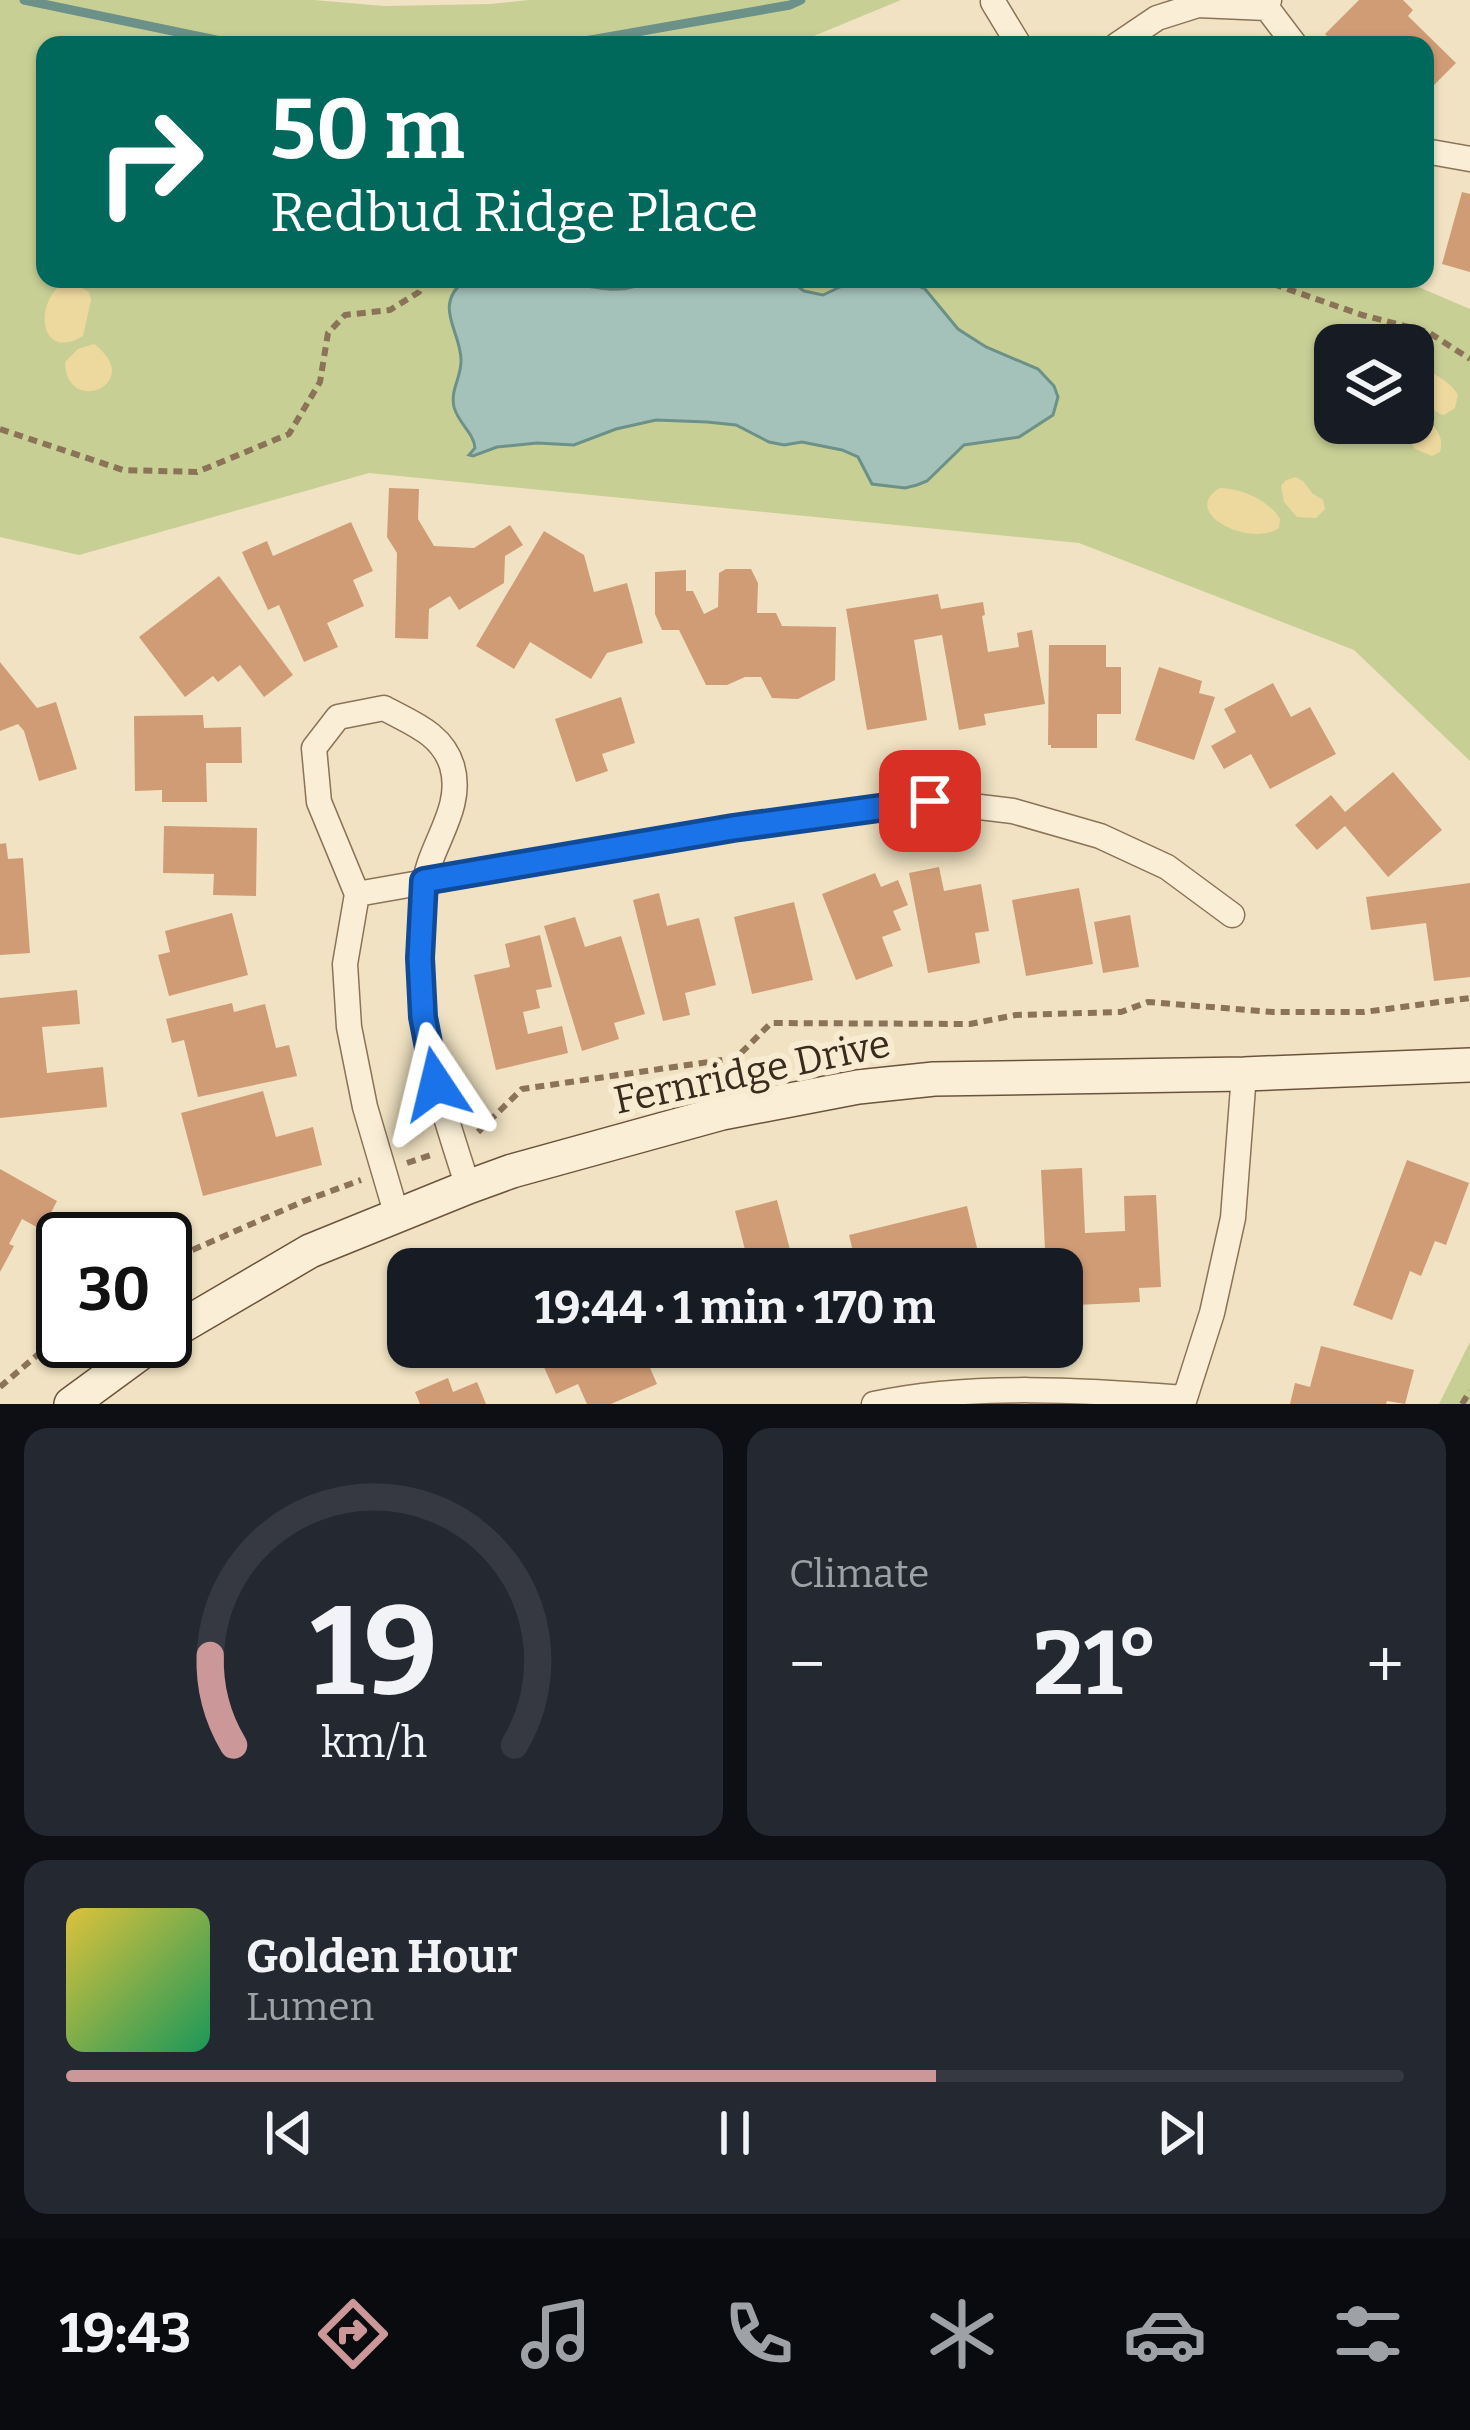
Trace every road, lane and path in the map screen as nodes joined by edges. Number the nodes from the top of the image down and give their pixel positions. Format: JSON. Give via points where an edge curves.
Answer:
{"nodes":[{"id":1,"x":993,"y":2,"type":"edge"},
{"id":2,"x":1268,"y":4,"type":"edge"},
{"id":3,"x":1014,"y":36,"type":"edge"},
{"id":4,"x":1130,"y":36,"type":"edge"},
{"id":5,"x":1289,"y":36,"type":"edge"},
{"id":6,"x":1434,"y":152,"type":"edge"},
{"id":7,"x":1470,"y":158,"type":"edge"},
{"id":8,"x":421,"y":288,"type":"edge"},
{"id":9,"x":1285,"y":288,"type":"edge"},
{"id":10,"x":1470,"y":359,"type":"edge"},
{"id":11,"x":0,"y":429,"type":"edge"},
{"id":12,"x":424,"y":881,"type":"junction"},
{"id":13,"x":357,"y":894,"type":"junction"},
{"id":14,"x":1232,"y":915,"type":"dead end"},
{"id":15,"x":1470,"y":1065,"type":"edge"},
{"id":16,"x":1244,"y":1073,"type":"junction"},
{"id":17,"x":467,"y":1187,"type":"junction"},
{"id":18,"x":397,"y":1216,"type":"junction"},
{"id":19,"x":192,"y":1320,"type":"edge"},
{"id":20,"x":36,"y":1357,"type":"edge"},
{"id":21,"x":120,"y":1368,"type":"edge"},
{"id":22,"x":0,"y":1388,"type":"edge"},
{"id":23,"x":1470,"y":1390,"type":"edge"},
{"id":24,"x":1184,"y":1401,"type":"edge"},
{"id":25,"x":71,"y":1404,"type":"edge"},
{"id":26,"x":874,"y":1404,"type":"edge"},
{"id":27,"x":1462,"y":1404,"type":"edge"}],
"edges":[{"from":1,"to":3,"type":"street"},
{"from":2,"to":4,"type":"street","via":[[1198,5]]},
{"from":2,"to":5,"type":"street"},
{"from":6,"to":7,"type":"street"},
{"from":8,"to":11,"type":"path","via":[[390,310],[345,315],[328,333],[320,382],[289,434],[197,472],[123,470]]},
{"from":9,"to":10,"type":"path","via":[[1428,332]]},
{"from":12,"to":13,"type":"street"},
{"from":12,"to":13,"type":"street","via":[[454,800],[452,766],[437,737],[384,708],[338,717],[314,748],[319,802]]},
{"from":12,"to":14,"type":"street","via":[[930,801],[1100,836],[1167,867]]},
{"from":12,"to":17,"type":"street","via":[[423,1017]]},
{"from":13,"to":18,"type":"street","via":[[345,964],[349,1027]]},
{"from":15,"to":16,"type":"street","name":"Fernridge Drive"},
{"from":16,"to":17,"type":"street","name":"Fernridge Drive","via":[[858,1087],[722,1113]]},
{"from":16,"to":24,"type":"street","via":[[1233,1218]]},
{"from":17,"to":18,"type":"street","name":"Fernridge Drive"},
{"from":18,"to":19,"type":"street","name":"Fernridge Drive","via":[[310,1251]]},
{"from":20,"to":22,"type":"path"},
{"from":21,"to":25,"type":"street"},
{"from":23,"to":27,"type":"path"},
{"from":24,"to":26,"type":"street","via":[[1033,1390]]}]}
